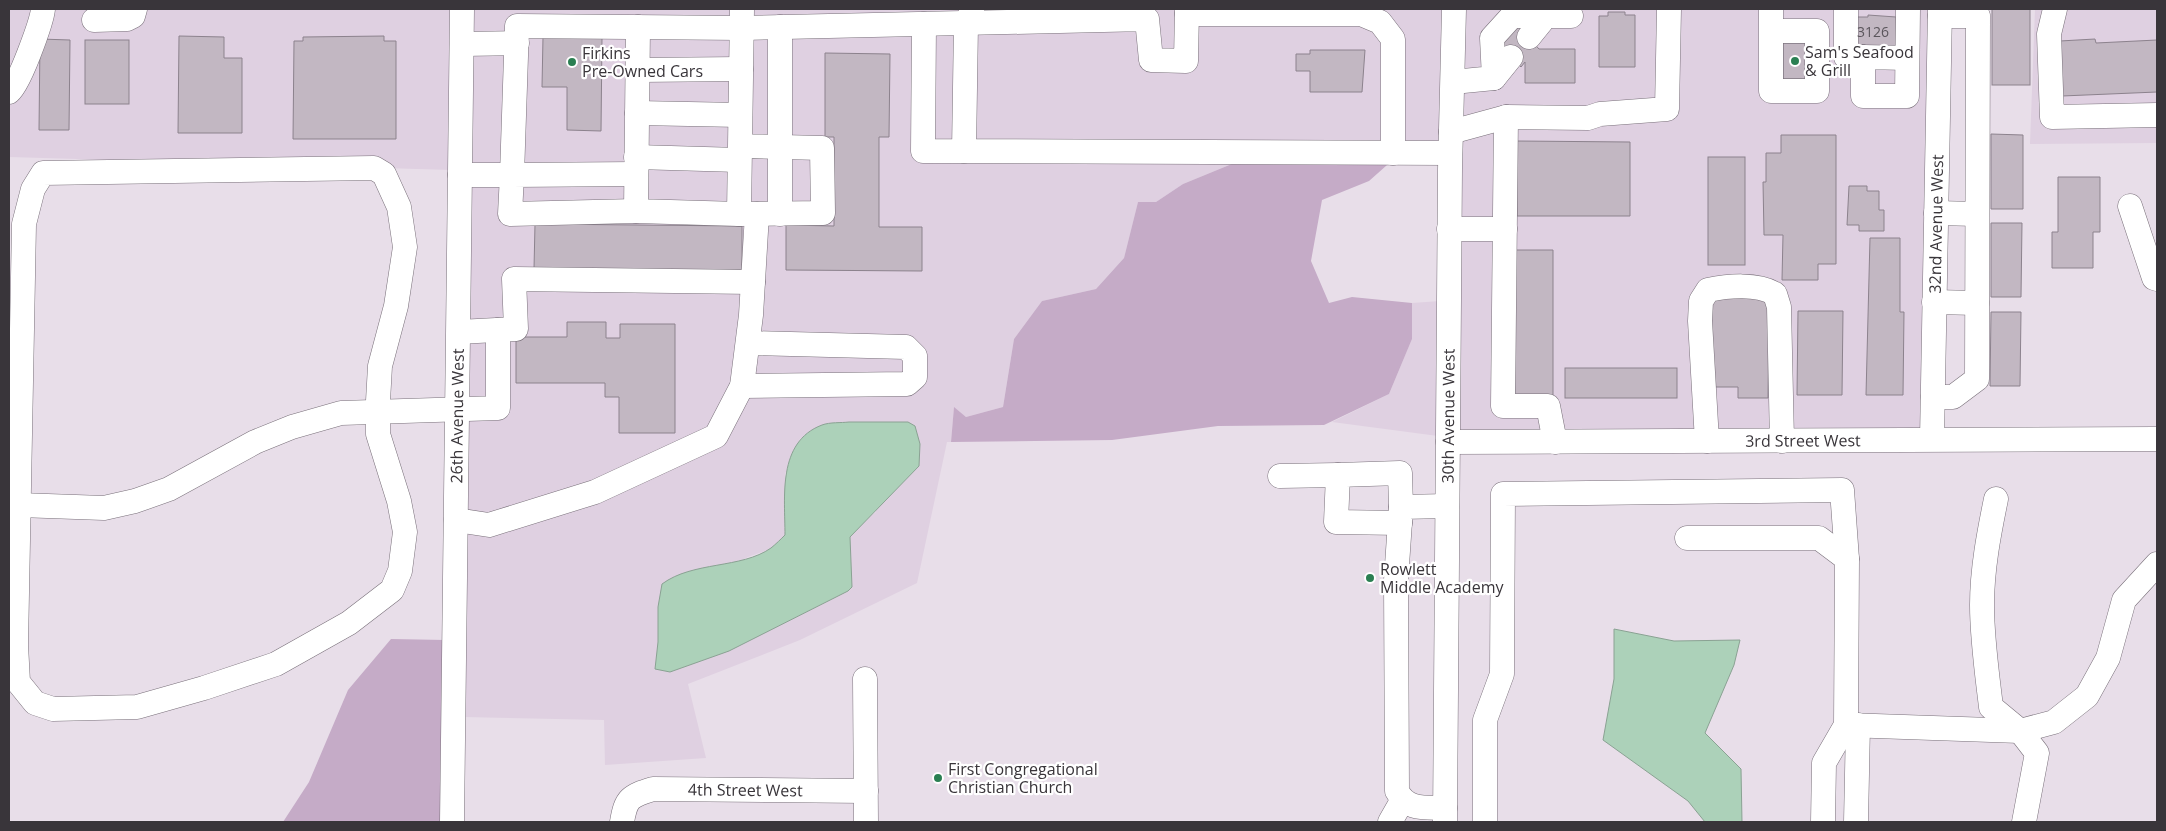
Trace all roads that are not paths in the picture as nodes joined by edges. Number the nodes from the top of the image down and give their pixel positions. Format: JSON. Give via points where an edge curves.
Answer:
{"nodes":[{"id":1,"x":43,"y":9,"type":"edge"},
{"id":2,"x":135,"y":9,"type":"edge"},
{"id":3,"x":462,"y":9,"type":"edge"},
{"id":4,"x":1454,"y":9,"type":"edge"},
{"id":5,"x":1669,"y":9,"type":"edge"},
{"id":6,"x":1846,"y":9,"type":"edge"},
{"id":7,"x":1908,"y":9,"type":"edge"},
{"id":8,"x":2055,"y":9,"type":"edge"},
{"id":9,"x":2060,"y":9,"type":"edge"},
{"id":10,"x":1187,"y":12,"type":"edge"},
{"id":11,"x":1940,"y":12,"type":"edge"},
{"id":12,"x":1558,"y":14,"type":"edge"},
{"id":13,"x":969,"y":16,"type":"edge"},
{"id":14,"x":588,"y":18,"type":"edge"},
{"id":15,"x":742,"y":18,"type":"edge"},
{"id":16,"x":94,"y":20,"type":"dead end"},
{"id":17,"x":1771,"y":20,"type":"edge"},
{"id":18,"x":924,"y":24,"type":"junction"},
{"id":19,"x":638,"y":27,"type":"junction"},
{"id":20,"x":780,"y":27,"type":"junction"},
{"id":21,"x":1529,"y":37,"type":"dead end"},
{"id":22,"x":518,"y":43,"type":"junction"},
{"id":23,"x":462,"y":44,"type":"junction"},
{"id":24,"x":1511,"y":57,"type":"dead end"},
{"id":25,"x":1863,"y":57,"type":"junction"},
{"id":26,"x":1907,"y":58,"type":"junction"},
{"id":27,"x":741,"y":69,"type":"junction"},
{"id":28,"x":638,"y":70,"type":"junction"},
{"id":29,"x":1494,"y":78,"type":"junction"},
{"id":30,"x":1453,"y":82,"type":"junction"},
{"id":31,"x":9,"y":92,"type":"edge"},
{"id":32,"x":1907,"y":96,"type":"junction"},
{"id":33,"x":1938,"y":98,"type":"junction"},
{"id":34,"x":637,"y":113,"type":"junction"},
{"id":35,"x":740,"y":115,"type":"junction"},
{"id":36,"x":2157,"y":115,"type":"edge"},
{"id":37,"x":1506,"y":117,"type":"junction"},
{"id":38,"x":1451,"y":143,"type":"junction"},
{"id":39,"x":781,"y":147,"type":"junction"},
{"id":40,"x":964,"y":151,"type":"junction"},
{"id":41,"x":739,"y":153,"type":"junction"},
{"id":42,"x":1393,"y":153,"type":"junction"},
{"id":43,"x":636,"y":166,"type":"junction"},
{"id":44,"x":460,"y":175,"type":"junction"},
{"id":45,"x":512,"y":175,"type":"junction"},
{"id":46,"x":2130,"y":206,"type":"dead end"},
{"id":47,"x":636,"y":211,"type":"junction"},
{"id":48,"x":748,"y":214,"type":"junction"},
{"id":49,"x":780,"y":214,"type":"junction"},
{"id":50,"x":1936,"y":214,"type":"junction"},
{"id":51,"x":1977,"y":214,"type":"junction"},
{"id":52,"x":1449,"y":229,"type":"junction"},
{"id":53,"x":1505,"y":229,"type":"junction"},
{"id":54,"x":2157,"y":279,"type":"edge"},
{"id":55,"x":753,"y":282,"type":"junction"},
{"id":56,"x":1934,"y":302,"type":"junction"},
{"id":57,"x":1977,"y":303,"type":"junction"},
{"id":58,"x":498,"y":330,"type":"junction"},
{"id":59,"x":459,"y":332,"type":"junction"},
{"id":60,"x":748,"y":342,"type":"junction"},
{"id":61,"x":742,"y":386,"type":"junction"},
{"id":62,"x":1933,"y":397,"type":"junction"},
{"id":63,"x":458,"y":409,"type":"junction"},
{"id":64,"x":378,"y":411,"type":"junction"},
{"id":65,"x":1932,"y":439,"type":"junction"},
{"id":66,"x":2157,"y":439,"type":"edge"},
{"id":67,"x":1782,"y":440,"type":"junction"},
{"id":68,"x":1707,"y":441,"type":"junction"},
{"id":69,"x":1448,"y":442,"type":"junction"},
{"id":70,"x":1555,"y":442,"type":"junction"},
{"id":71,"x":14,"y":452,"type":"edge"},
{"id":72,"x":1338,"y":475,"type":"junction"},
{"id":73,"x":1280,"y":476,"type":"dead end"},
{"id":74,"x":1996,"y":499,"type":"dead end"},
{"id":75,"x":19,"y":505,"type":"junction"},
{"id":76,"x":1447,"y":506,"type":"junction"},
{"id":77,"x":1401,"y":515,"type":"junction"},
{"id":78,"x":456,"y":520,"type":"junction"},
{"id":79,"x":1687,"y":538,"type":"dead end"},
{"id":80,"x":1847,"y":559,"type":"junction"},
{"id":81,"x":2157,"y":564,"type":"edge"},
{"id":82,"x":865,"y":679,"type":"dead end"},
{"id":83,"x":1852,"y":725,"type":"junction"},
{"id":84,"x":2020,"y":731,"type":"junction"},
{"id":85,"x":866,"y":791,"type":"junction"},
{"id":86,"x":1402,"y":801,"type":"junction"},
{"id":87,"x":625,"y":811,"type":"edge"},
{"id":88,"x":1445,"y":815,"type":"edge"},
{"id":89,"x":452,"y":822,"type":"edge"},
{"id":90,"x":866,"y":822,"type":"edge"},
{"id":91,"x":1390,"y":822,"type":"edge"},
{"id":92,"x":1485,"y":822,"type":"edge"},
{"id":93,"x":1824,"y":822,"type":"edge"},
{"id":94,"x":1856,"y":822,"type":"edge"},
{"id":95,"x":2024,"y":822,"type":"edge"}],
"edges":[{"from":1,"to":31,"type":"street","via":[[16,85]]},
{"from":2,"to":16,"type":"street","via":[[133,16],[127,19]]},
{"from":3,"to":23,"type":"street","name":"26th Avenue West"},
{"from":4,"to":30,"type":"street","name":"30th Avenue West"},
{"from":5,"to":37,"type":"street","via":[[1667,109],[1600,114],[1588,118]]},
{"from":6,"to":25,"type":"street","via":[[1846,57]]},
{"from":7,"to":26,"type":"street"},
{"from":8,"to":9,"type":"street"},
{"from":8,"to":36,"type":"street","via":[[2049,34],[2052,117]]},
{"from":10,"to":13,"type":"street","via":[[1186,61],[1151,60],[1147,19]]},
{"from":10,"to":42,"type":"street","via":[[1361,14],[1380,22],[1393,39]]},
{"from":11,"to":33,"type":"street","name":"32nd Avenue West"},
{"from":11,"to":51,"type":"street","via":[[1978,16]]},
{"from":12,"to":21,"type":"street"},
{"from":12,"to":29,"type":"street","via":[[1512,16],[1492,38]]},
{"from":13,"to":18,"type":"street"},
{"from":13,"to":40,"type":"street"},
{"from":14,"to":19,"type":"street"},
{"from":14,"to":22,"type":"street","via":[[518,26]]},
{"from":15,"to":19,"type":"street"},
{"from":15,"to":20,"type":"street"},
{"from":15,"to":27,"type":"street"},
{"from":17,"to":17,"type":"street","via":[[1771,91],[1817,91],[1817,31]]},
{"from":18,"to":20,"type":"street"},
{"from":18,"to":40,"type":"street","via":[[923,151]]},
{"from":19,"to":28,"type":"street"},
{"from":20,"to":39,"type":"street"},
{"from":22,"to":23,"type":"street"},
{"from":22,"to":45,"type":"street"},
{"from":23,"to":44,"type":"street","name":"26th Avenue West"},
{"from":24,"to":29,"type":"street"},
{"from":25,"to":26,"type":"street"},
{"from":25,"to":32,"type":"street","via":[[1863,96]]},
{"from":26,"to":32,"type":"street"},
{"from":27,"to":28,"type":"street"},
{"from":27,"to":35,"type":"street"},
{"from":28,"to":34,"type":"street"},
{"from":29,"to":30,"type":"street"},
{"from":30,"to":38,"type":"street","name":"30th Avenue West"},
{"from":32,"to":33,"type":"street"},
{"from":33,"to":50,"type":"street","name":"32nd Avenue West"},
{"from":34,"to":35,"type":"street"},
{"from":34,"to":43,"type":"street"},
{"from":35,"to":41,"type":"street"},
{"from":37,"to":38,"type":"street"},
{"from":37,"to":53,"type":"street"},
{"from":38,"to":42,"type":"street"},
{"from":38,"to":52,"type":"street","name":"30th Avenue West"},
{"from":39,"to":41,"type":"street"},
{"from":39,"to":49,"type":"street"},
{"from":39,"to":49,"type":"street","via":[[822,148],[823,213]]},
{"from":40,"to":42,"type":"street"},
{"from":41,"to":43,"type":"street"},
{"from":41,"to":48,"type":"street"},
{"from":43,"to":45,"type":"street"},
{"from":43,"to":47,"type":"street"},
{"from":44,"to":45,"type":"street"},
{"from":44,"to":59,"type":"street","name":"26th Avenue West"},
{"from":45,"to":47,"type":"street","via":[[510,214]]},
{"from":46,"to":54,"type":"street"},
{"from":47,"to":48,"type":"street"},
{"from":48,"to":49,"type":"street"},
{"from":48,"to":55,"type":"street"},
{"from":50,"to":51,"type":"street"},
{"from":50,"to":56,"type":"street","name":"32nd Avenue West"},
{"from":51,"to":57,"type":"street"},
{"from":52,"to":53,"type":"street"},
{"from":52,"to":69,"type":"street","name":"30th Avenue West"},
{"from":53,"to":70,"type":"street","via":[[1503,406],[1548,406]]},
{"from":55,"to":58,"type":"street","via":[[514,279],[516,329]]},
{"from":55,"to":60,"type":"street"},
{"from":56,"to":57,"type":"street"},
{"from":56,"to":62,"type":"street","name":"32nd Avenue West"},
{"from":57,"to":62,"type":"street","via":[[1977,379],[1953,397]]},
{"from":58,"to":59,"type":"street"},
{"from":58,"to":63,"type":"street","via":[[498,408]]},
{"from":59,"to":63,"type":"street","name":"26th Avenue West"},
{"from":60,"to":61,"type":"street"},
{"from":60,"to":61,"type":"street","via":[[906,347],[915,356],[915,377],[907,384]]},
{"from":61,"to":78,"type":"street","via":[[716,436],[595,492],[489,525]]},
{"from":62,"to":65,"type":"street","name":"32nd Avenue West"},
{"from":63,"to":64,"type":"street"},
{"from":63,"to":78,"type":"street","name":"26th Avenue West"},
{"from":64,"to":71,"type":"street","via":[[380,366],[396,306],[405,246],[398,208],[384,174],[374,168],[43,172],[32,189],[24,224]]},
{"from":64,"to":75,"type":"street","via":[[341,413],[292,427],[255,442],[170,489],[135,501],[104,508]]},
{"from":64,"to":75,"type":"street","via":[[378,434],[405,532],[400,571],[392,590],[349,623],[276,664],[137,707],[53,709],[35,703],[18,682]]},
{"from":65,"to":66,"type":"street","name":"3rd Street West"},
{"from":65,"to":67,"type":"street","name":"3rd Street West"},
{"from":67,"to":68,"type":"street","name":"3rd Street West"},
{"from":67,"to":68,"type":"street","via":[[1779,307],[1775,294],[1760,288],[1720,288],[1708,290],[1701,301]]},
{"from":68,"to":70,"type":"street","name":"3rd Street West"},
{"from":69,"to":70,"type":"street","name":"3rd Street West"},
{"from":69,"to":76,"type":"street","name":"30th Avenue West"},
{"from":71,"to":75,"type":"street"},
{"from":72,"to":73,"type":"street"},
{"from":72,"to":77,"type":"street","via":[[1400,473]]},
{"from":72,"to":77,"type":"street","via":[[1336,522]]},
{"from":74,"to":84,"type":"street","via":[[1988,536],[1983,640],[1991,707]]},
{"from":76,"to":77,"type":"street"},
{"from":76,"to":88,"type":"street","name":"30th Avenue West"},
{"from":77,"to":86,"type":"street","via":[[1396,580],[1396,777]]},
{"from":78,"to":89,"type":"street","name":"26th Avenue West"},
{"from":79,"to":80,"type":"street","via":[[1819,538]]},
{"from":80,"to":83,"type":"street"},
{"from":80,"to":92,"type":"street","via":[[1842,490],[1503,494],[1502,674],[1486,720]]},
{"from":81,"to":84,"type":"street","via":[[2124,600],[2108,658],[2087,696],[2054,722]]},
{"from":82,"to":85,"type":"street"},
{"from":83,"to":84,"type":"street"},
{"from":83,"to":93,"type":"street","via":[[1824,763]]},
{"from":83,"to":94,"type":"street"},
{"from":84,"to":95,"type":"street","via":[[2037,753]]},
{"from":85,"to":87,"type":"street","name":"4th Street West","via":[[653,789],[634,795]]},
{"from":85,"to":90,"type":"street"},
{"from":86,"to":88,"type":"street"},
{"from":86,"to":91,"type":"street"}]}
